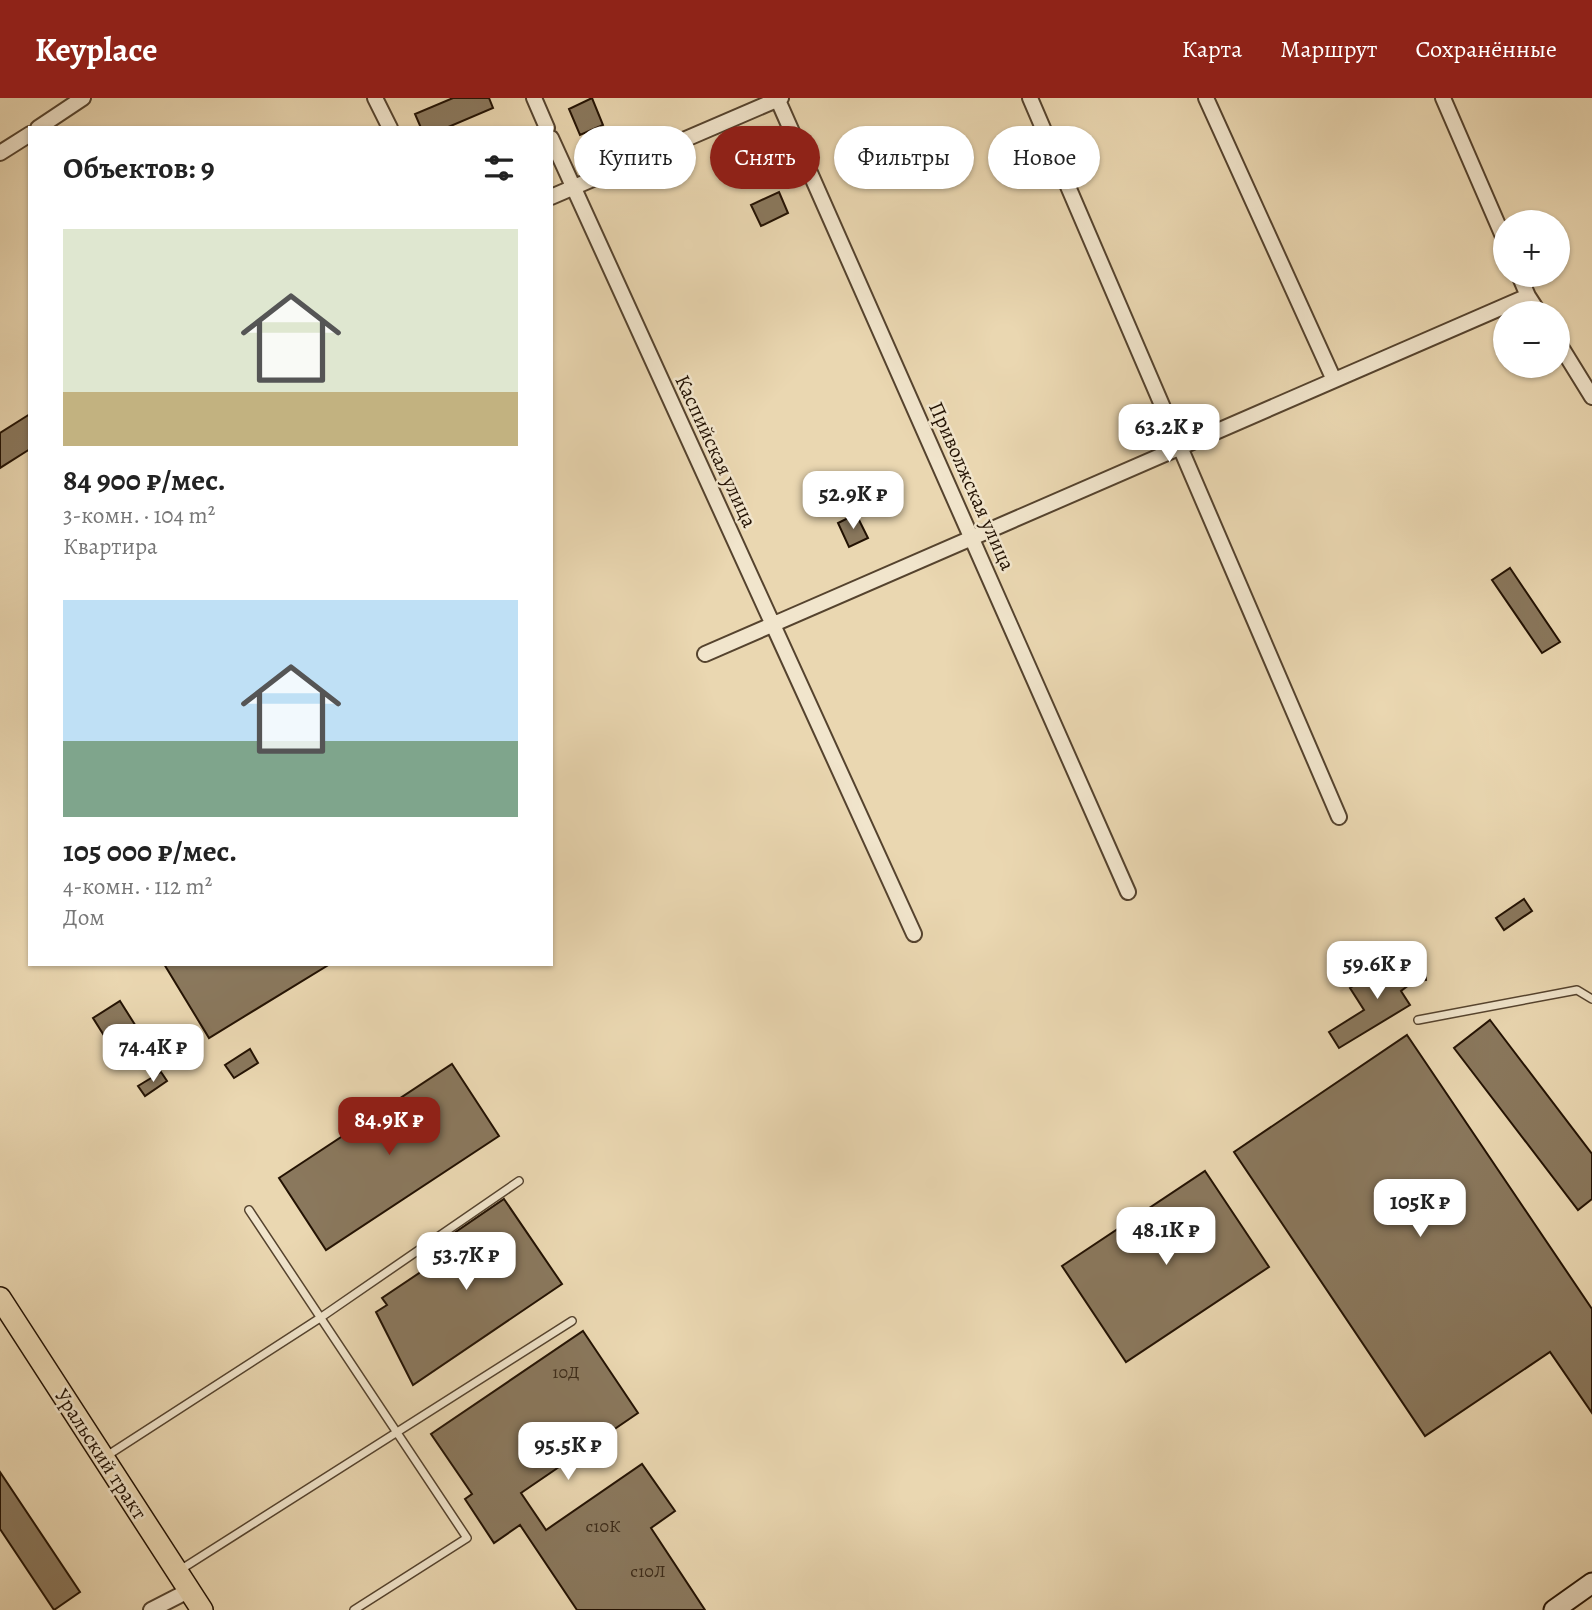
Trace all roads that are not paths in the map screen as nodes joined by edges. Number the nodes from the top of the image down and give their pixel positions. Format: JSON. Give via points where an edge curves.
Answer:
{"nodes":[{"id":1,"x":83,"y":98,"type":"edge"},
{"id":2,"x":375,"y":98,"type":"edge"},
{"id":3,"x":534,"y":98,"type":"edge"},
{"id":4,"x":779,"y":98,"type":"edge"},
{"id":5,"x":1030,"y":98,"type":"edge"},
{"id":6,"x":1206,"y":98,"type":"edge"},
{"id":7,"x":1443,"y":98,"type":"edge"},
{"id":8,"x":41,"y":126,"type":"edge"},
{"id":9,"x":389,"y":126,"type":"edge"},
{"id":10,"x":546,"y":126,"type":"edge"},
{"id":11,"x":28,"y":135,"type":"edge"},
{"id":12,"x":553,"y":143,"type":"edge"},
{"id":13,"x":0,"y":153,"type":"edge"},
{"id":14,"x":573,"y":188,"type":"junction"},
{"id":15,"x":553,"y":196,"type":"edge"},
{"id":16,"x":1493,"y":213,"type":"edge"},
{"id":17,"x":1525,"y":287,"type":"edge"},
{"id":18,"x":1528,"y":296,"type":"junction"},
{"id":19,"x":1531,"y":301,"type":"edge"},
{"id":20,"x":1570,"y":361,"type":"edge"},
{"id":21,"x":1334,"y":380,"type":"junction"},
{"id":22,"x":1592,"y":397,"type":"edge"},
{"id":23,"x":1180,"y":447,"type":"junction"},
{"id":24,"x":972,"y":538,"type":"junction"},
{"id":25,"x":772,"y":625,"type":"junction"},
{"id":26,"x":705,"y":654,"type":"dead end"},
{"id":27,"x":1339,"y":817,"type":"dead end"},
{"id":28,"x":1128,"y":892,"type":"dead end"},
{"id":29,"x":914,"y":934,"type":"dead end"},
{"id":30,"x":1592,"y":999,"type":"edge"},
{"id":31,"x":1418,"y":1020,"type":"dead end"},
{"id":32,"x":519,"y":1181,"type":"dead end"},
{"id":33,"x":249,"y":1210,"type":"dead end"},
{"id":34,"x":0,"y":1297,"type":"edge"},
{"id":35,"x":320,"y":1318,"type":"junction"},
{"id":36,"x":572,"y":1321,"type":"dead end"},
{"id":37,"x":396,"y":1431,"type":"junction"},
{"id":38,"x":104,"y":1457,"type":"junction"},
{"id":39,"x":176,"y":1572,"type":"junction"},
{"id":40,"x":1592,"y":1583,"type":"edge"},
{"id":41,"x":190,"y":1590,"type":"junction"},
{"id":42,"x":151,"y":1610,"type":"edge"},
{"id":43,"x":202,"y":1610,"type":"edge"},
{"id":44,"x":354,"y":1610,"type":"edge"},
{"id":45,"x":1554,"y":1610,"type":"edge"}],
"edges":[{"from":1,"to":8,"type":"street"},
{"from":2,"to":9,"type":"street"},
{"from":3,"to":10,"type":"street"},
{"from":4,"to":14,"type":"street"},
{"from":4,"to":24,"type":"street","name":"Приволжская улица"},
{"from":5,"to":23,"type":"street"},
{"from":6,"to":21,"type":"street"},
{"from":7,"to":16,"type":"street"},
{"from":11,"to":13,"type":"street"},
{"from":12,"to":14,"type":"street","name":"Каспийская улица"},
{"from":14,"to":15,"type":"street"},
{"from":14,"to":25,"type":"street","name":"Каспийская улица"},
{"from":17,"to":18,"type":"street"},
{"from":18,"to":19,"type":"street"},
{"from":18,"to":21,"type":"street"},
{"from":20,"to":22,"type":"street"},
{"from":21,"to":23,"type":"street"},
{"from":23,"to":24,"type":"street"},
{"from":23,"to":27,"type":"street"},
{"from":24,"to":25,"type":"street"},
{"from":24,"to":28,"type":"street","name":"Приволжская улица"},
{"from":25,"to":26,"type":"street"},
{"from":25,"to":29,"type":"street","name":"Каспийская улица"},
{"from":30,"to":31,"type":"lane","via":[[1577,990]]},
{"from":32,"to":35,"type":"lane"},
{"from":33,"to":35,"type":"lane"},
{"from":34,"to":38,"type":"main road","name":"Уральский тракт"},
{"from":35,"to":37,"type":"lane"},
{"from":35,"to":38,"type":"lane"},
{"from":36,"to":37,"type":"lane"},
{"from":37,"to":39,"type":"lane"},
{"from":37,"to":44,"type":"lane","via":[[467,1538]]},
{"from":38,"to":39,"type":"main road","name":"Уральский тракт"},
{"from":39,"to":41,"type":"main road","name":"Уральский тракт"},
{"from":40,"to":45,"type":"main road"},
{"from":41,"to":42,"type":"street"},
{"from":41,"to":43,"type":"main road","name":"Уральский тракт"}]}
